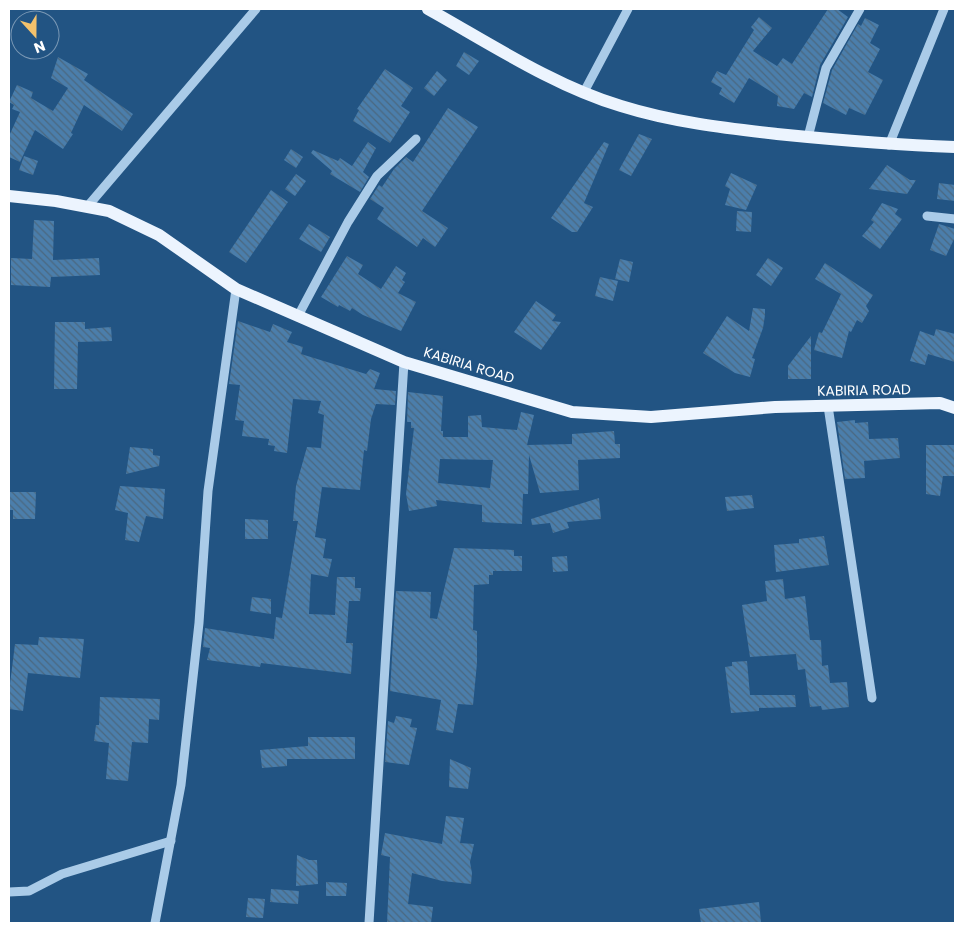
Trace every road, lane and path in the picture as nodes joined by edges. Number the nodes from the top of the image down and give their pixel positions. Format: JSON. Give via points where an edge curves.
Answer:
{"nodes":[{"id":1,"x":256,"y":9,"type":"edge"},
{"id":2,"x":428,"y":9,"type":"edge"},
{"id":3,"x":628,"y":9,"type":"edge"},
{"id":4,"x":860,"y":9,"type":"edge"},
{"id":5,"x":944,"y":9,"type":"edge"},
{"id":6,"x":584,"y":92,"type":"junction"},
{"id":7,"x":808,"y":137,"type":"junction"},
{"id":8,"x":416,"y":139,"type":"dead end"},
{"id":9,"x":889,"y":145,"type":"junction"},
{"id":10,"x":955,"y":148,"type":"edge"},
{"id":11,"x":9,"y":196,"type":"edge"},
{"id":12,"x":87,"y":207,"type":"junction"},
{"id":13,"x":927,"y":216,"type":"dead end"},
{"id":14,"x":955,"y":219,"type":"edge"},
{"id":15,"x":236,"y":290,"type":"junction"},
{"id":16,"x":298,"y":316,"type":"junction"},
{"id":17,"x":404,"y":362,"type":"junction"},
{"id":18,"x":828,"y":406,"type":"junction"},
{"id":19,"x":955,"y":408,"type":"edge"},
{"id":20,"x":872,"y":698,"type":"dead end"},
{"id":21,"x":171,"y":841,"type":"junction"},
{"id":22,"x":9,"y":892,"type":"edge"},
{"id":23,"x":155,"y":923,"type":"edge"},
{"id":24,"x":369,"y":923,"type":"edge"}],
"edges":[{"from":1,"to":12,"type":"street"},
{"from":2,"to":6,"type":"main road"},
{"from":3,"to":6,"type":"street"},
{"from":4,"to":7,"type":"street","via":[[826,68]]},
{"from":5,"to":9,"type":"street"},
{"from":6,"to":7,"type":"main road","via":[[621,106],[699,125]]},
{"from":7,"to":9,"type":"main road"},
{"from":8,"to":16,"type":"street","via":[[377,176],[348,222]]},
{"from":9,"to":10,"type":"main road"},
{"from":11,"to":12,"type":"main road","name":"KABIRIA ROAD"},
{"from":12,"to":15,"type":"main road","name":"KABIRIA ROAD","via":[[109,212],[159,235]]},
{"from":13,"to":14,"type":"street"},
{"from":15,"to":16,"type":"main road","name":"KABIRIA ROAD"},
{"from":15,"to":21,"type":"street","via":[[208,491],[199,623]]},
{"from":16,"to":17,"type":"main road","name":"KABIRIA ROAD"},
{"from":17,"to":18,"type":"main road","name":"KABIRIA ROAD","via":[[572,412],[652,417]]},
{"from":17,"to":24,"type":"street"},
{"from":18,"to":19,"type":"main road","name":"KABIRIA ROAD","via":[[940,403]]},
{"from":18,"to":20,"type":"street"},
{"from":21,"to":22,"type":"street","via":[[62,874],[29,891]]},
{"from":21,"to":23,"type":"street"}]}
